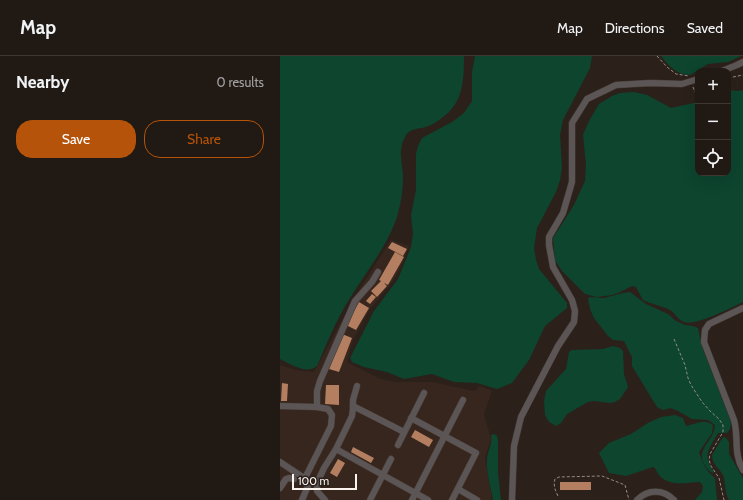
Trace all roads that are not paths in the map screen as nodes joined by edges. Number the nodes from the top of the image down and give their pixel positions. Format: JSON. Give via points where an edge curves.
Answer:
{"nodes":[{"id":1,"x":743,"y":62,"type":"edge"},
{"id":2,"x":730,"y":68,"type":"edge"},
{"id":3,"x":695,"y":81,"type":"edge"},
{"id":4,"x":378,"y":272,"type":"dead end"},
{"id":5,"x":743,"y":308,"type":"edge"},
{"id":6,"x":357,"y":386,"type":"dead end"},
{"id":7,"x":424,"y":394,"type":"dead end"},
{"id":8,"x":463,"y":400,"type":"dead end"},
{"id":9,"x":280,"y":406,"type":"edge"},
{"id":10,"x":353,"y":406,"type":"junction"},
{"id":11,"x":317,"y":407,"type":"junction"},
{"id":12,"x":411,"y":418,"type":"junction"},
{"id":13,"x":404,"y":432,"type":"junction"},
{"id":14,"x":445,"y":436,"type":"junction"},
{"id":15,"x":398,"y":445,"type":"dead end"},
{"id":16,"x":336,"y":449,"type":"junction"},
{"id":17,"x":391,"y":459,"type":"dead end"},
{"id":18,"x":280,"y":462,"type":"edge"},
{"id":19,"x":743,"y":470,"type":"edge"},
{"id":20,"x":383,"y":475,"type":"junction"},
{"id":21,"x":305,"y":478,"type":"junction"},
{"id":22,"x":294,"y":479,"type":"dead end"},
{"id":23,"x":280,"y":488,"type":"edge"},
{"id":24,"x":458,"y":489,"type":"junction"},
{"id":25,"x":416,"y":493,"type":"junction"},
{"id":26,"x":302,"y":500,"type":"edge"},
{"id":27,"x":325,"y":500,"type":"edge"},
{"id":28,"x":370,"y":500,"type":"edge"},
{"id":29,"x":412,"y":500,"type":"edge"},
{"id":30,"x":428,"y":500,"type":"edge"},
{"id":31,"x":452,"y":500,"type":"edge"},
{"id":32,"x":477,"y":500,"type":"edge"},
{"id":33,"x":512,"y":500,"type":"edge"},
{"id":34,"x":637,"y":500,"type":"edge"},
{"id":35,"x":674,"y":500,"type":"edge"}],
"edges":[{"from":1,"to":2,"type":"street"},
{"from":3,"to":33,"type":"street","via":[[682,84],[616,85],[587,100],[572,123],[572,182],[563,213],[549,237],[549,245],[553,267],[572,300],[574,322],[558,346],[521,417],[514,446]]},
{"from":4,"to":11,"type":"street","via":[[355,301],[320,381]]},
{"from":5,"to":19,"type":"street","via":[[709,324],[705,330],[704,342],[734,420],[737,456]]},
{"from":6,"to":10,"type":"street"},
{"from":7,"to":12,"type":"street"},
{"from":8,"to":14,"type":"street"},
{"from":9,"to":11,"type":"street"},
{"from":10,"to":13,"type":"street"},
{"from":10,"to":16,"type":"street","via":[[352,416]]},
{"from":11,"to":21,"type":"street","via":[[328,409],[332,421]]},
{"from":12,"to":13,"type":"street"},
{"from":12,"to":14,"type":"street"},
{"from":13,"to":15,"type":"street"},
{"from":14,"to":24,"type":"street","via":[[476,453]]},
{"from":14,"to":25,"type":"street"},
{"from":16,"to":20,"type":"street"},
{"from":16,"to":27,"type":"street","via":[[317,483],[317,491]]},
{"from":17,"to":20,"type":"street"},
{"from":18,"to":21,"type":"street"},
{"from":20,"to":25,"type":"street"},
{"from":20,"to":28,"type":"street"},
{"from":21,"to":26,"type":"street","via":[[309,483]]},
{"from":22,"to":23,"type":"street","via":[[286,479]]},
{"from":24,"to":31,"type":"street"},
{"from":24,"to":32,"type":"street"},
{"from":25,"to":29,"type":"street"},
{"from":25,"to":30,"type":"street"},
{"from":34,"to":35,"type":"street","via":[[653,491]]}]}
